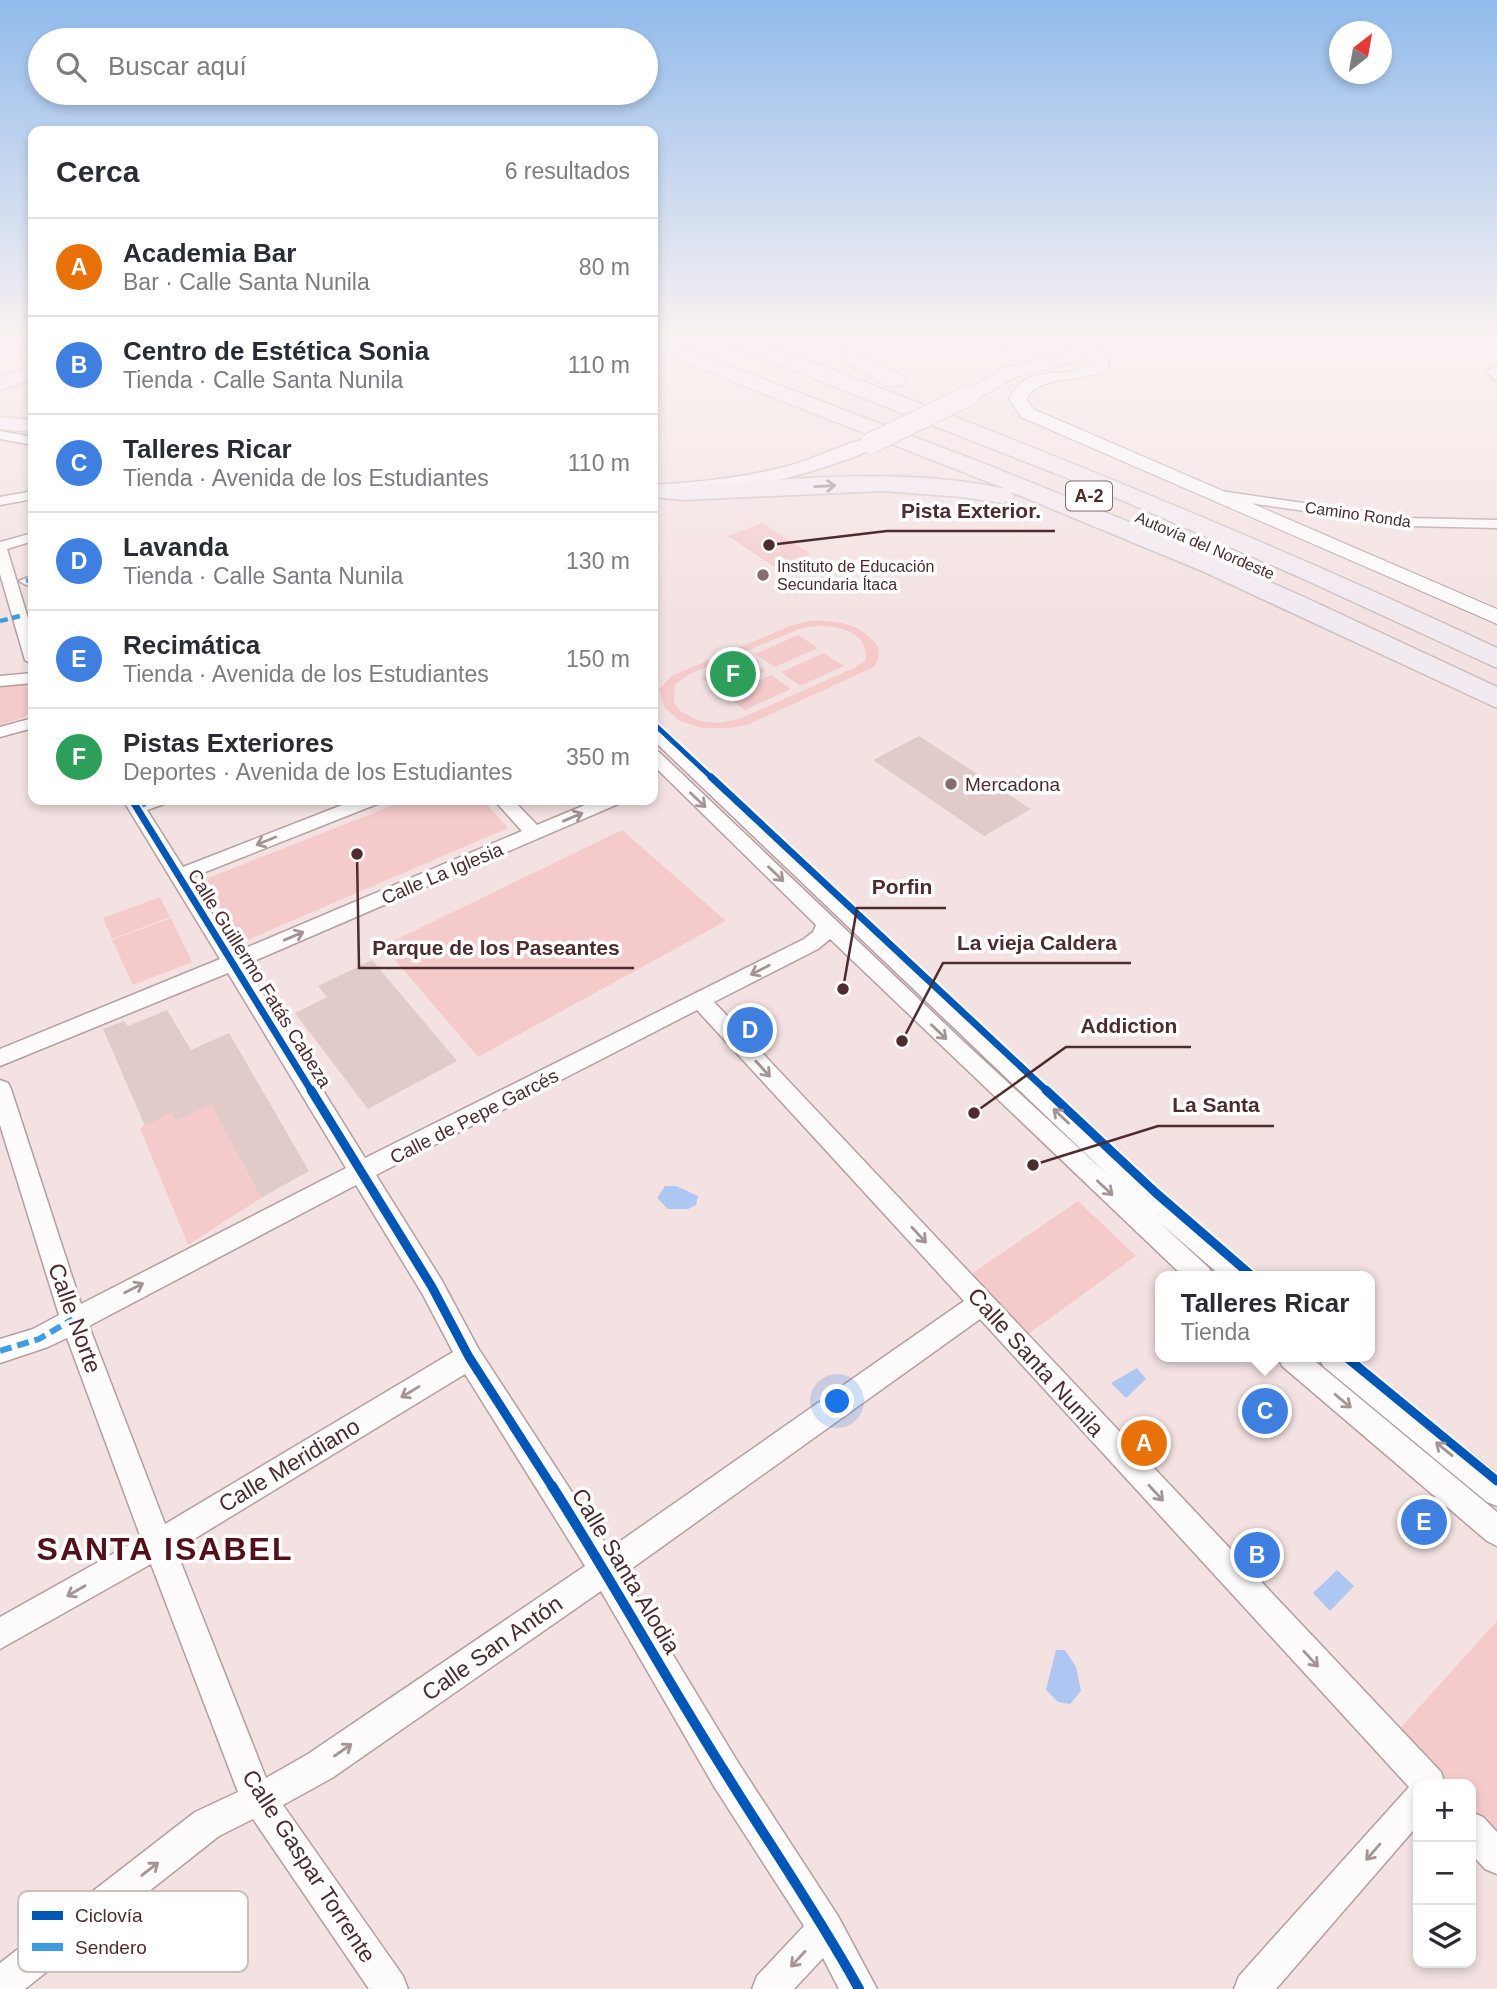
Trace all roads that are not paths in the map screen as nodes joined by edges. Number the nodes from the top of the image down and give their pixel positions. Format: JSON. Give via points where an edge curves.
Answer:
{"nodes":[{"id":1,"x":13,"y":429,"type":"edge"},
{"id":2,"x":876,"y":429,"type":"edge"},
{"id":3,"x":898,"y":429,"type":"edge"},
{"id":4,"x":900,"y":429,"type":"edge"},
{"id":5,"x":964,"y":429,"type":"edge"},
{"id":6,"x":1010,"y":429,"type":"edge"},
{"id":7,"x":1060,"y":429,"type":"edge"},
{"id":8,"x":28,"y":438,"type":"edge"},
{"id":9,"x":658,"y":491,"type":"edge"},
{"id":10,"x":658,"y":491,"type":"edge"},
{"id":11,"x":1220,"y":495,"type":"junction"},
{"id":12,"x":28,"y":496,"type":"edge"},
{"id":13,"x":0,"y":501,"type":"edge"},
{"id":14,"x":1497,"y":524,"type":"edge"},
{"id":15,"x":28,"y":539,"type":"edge"},
{"id":16,"x":1172,"y":549,"type":"junction"},
{"id":17,"x":0,"y":551,"type":"edge"},
{"id":18,"x":20,"y":616,"type":"junction"},
{"id":19,"x":1497,"y":617,"type":"edge"},
{"id":20,"x":0,"y":621,"type":"edge"},
{"id":21,"x":1497,"y":641,"type":"edge"},
{"id":22,"x":28,"y":643,"type":"edge"},
{"id":23,"x":1497,"y":659,"type":"edge"},
{"id":24,"x":1497,"y":681,"type":"edge"},
{"id":25,"x":1497,"y":699,"type":"edge"},
{"id":26,"x":28,"y":724,"type":"edge"},
{"id":27,"x":0,"y":732,"type":"edge"},
{"id":28,"x":658,"y":743,"type":"edge"},
{"id":29,"x":658,"y":761,"type":"edge"},
{"id":30,"x":671,"y":775,"type":"edge"},
{"id":31,"x":135,"y":805,"type":"edge"},
{"id":32,"x":359,"y":805,"type":"edge"},
{"id":33,"x":508,"y":805,"type":"edge"},
{"id":34,"x":600,"y":805,"type":"edge"},
{"id":35,"x":534,"y":833,"type":"junction"},
{"id":36,"x":178,"y":876,"type":"junction"},
{"id":37,"x":826,"y":921,"type":"junction"},
{"id":38,"x":231,"y":963,"type":"junction"},
{"id":39,"x":701,"y":1001,"type":"junction"},
{"id":40,"x":0,"y":1058,"type":"edge"},
{"id":41,"x":0,"y":1089,"type":"edge"},
{"id":42,"x":362,"y":1173,"type":"junction"},
{"id":43,"x":1195,"y":1271,"type":"edge"},
{"id":44,"x":1233,"y":1271,"type":"edge"},
{"id":45,"x":982,"y":1303,"type":"junction"},
{"id":46,"x":73,"y":1319,"type":"junction"},
{"id":47,"x":0,"y":1351,"type":"edge"},
{"id":48,"x":469,"y":1357,"type":"junction"},
{"id":49,"x":1297,"y":1362,"type":"edge"},
{"id":50,"x":1338,"y":1362,"type":"edge"},
{"id":51,"x":1497,"y":1492,"type":"edge"},
{"id":52,"x":1497,"y":1531,"type":"edge"},
{"id":53,"x":157,"y":1545,"type":"junction"},
{"id":54,"x":605,"y":1570,"type":"junction"},
{"id":55,"x":0,"y":1634,"type":"edge"},
{"id":56,"x":1424,"y":1779,"type":"edge"},
{"id":57,"x":259,"y":1799,"type":"junction"},
{"id":58,"x":1413,"y":1806,"type":"edge"},
{"id":59,"x":1476,"y":1834,"type":"edge"},
{"id":60,"x":1497,"y":1857,"type":"edge"},
{"id":61,"x":121,"y":1891,"type":"edge"},
{"id":62,"x":826,"y":1928,"type":"junction"},
{"id":63,"x":18,"y":1972,"type":"edge"},
{"id":64,"x":0,"y":1986,"type":"edge"},
{"id":65,"x":390,"y":1989,"type":"edge"},
{"id":66,"x":770,"y":1989,"type":"edge"},
{"id":67,"x":859,"y":1989,"type":"edge"},
{"id":68,"x":1252,"y":1989,"type":"edge"}],
"edges":[{"from":1,"to":8,"type":"street"},
{"from":2,"to":16,"type":"highway"},
{"from":3,"to":24,"type":"highway","name":"Autovía del Nordeste","number":"A-2","via":[[1123,510],[1279,577]]},
{"from":4,"to":9,"type":"main road","bridge":true,"via":[[825,463],[778,476]]},
{"from":5,"to":23,"type":"highway","name":"Autovía del Nordeste","number":"A-2","via":[[1104,483],[1351,589]]},
{"from":6,"to":21,"type":"highway","via":[[1174,493]]},
{"from":7,"to":11,"type":"main road"},
{"from":10,"to":16,"type":"highway","one_way":true,"via":[[879,484],[951,488],[1042,505]]},
{"from":11,"to":14,"type":"street","name":"Camino Ronda","via":[[1409,522]]},
{"from":11,"to":19,"type":"main road"},
{"from":12,"to":13,"type":"street"},
{"from":15,"to":17,"type":"street"},
{"from":16,"to":25,"type":"highway"},
{"from":17,"to":18,"type":"street"},
{"from":18,"to":20,"type":"street"},
{"from":18,"to":22,"type":"street"},
{"from":26,"to":27,"type":"street"},
{"from":28,"to":30,"type":"street"},
{"from":29,"to":30,"type":"street"},
{"from":30,"to":37,"type":"street","one_way":true},
{"from":44,"to":30,"type":"street","one_way":true},
{"from":31,"to":36,"type":"street","name":"Calle Guillermo Fatás Cabeza"},
{"from":32,"to":36,"type":"street","one_way":true},
{"from":33,"to":35,"type":"street"},
{"from":35,"to":34,"type":"street","name":"Calle La Iglesia","one_way":true},
{"from":38,"to":35,"type":"street","name":"Calle La Iglesia","one_way":true},
{"from":36,"to":38,"type":"street","name":"Calle Guillermo Fatás Cabeza"},
{"from":37,"to":39,"type":"street","name":"Calle de Pepe Garcés","one_way":true,"via":[[827,928],[818,939]]},
{"from":37,"to":43,"type":"street","one_way":true},
{"from":38,"to":40,"type":"street","name":"Calle La Iglesia"},
{"from":38,"to":42,"type":"street","name":"Calle Guillermo Fatás Cabeza"},
{"from":39,"to":42,"type":"street","name":"Calle de Pepe Garcés"},
{"from":39,"to":45,"type":"street","name":"Calle Santa Nunila","one_way":true},
{"from":41,"to":46,"type":"street","name":"Calle Norte"},
{"from":46,"to":42,"type":"street","name":"Calle de Pepe Garcés","one_way":true},
{"from":42,"to":48,"type":"street","name":"Calle Santa Alodia"},
{"from":45,"to":54,"type":"street","name":"Calle San Antón"},
{"from":45,"to":56,"type":"street","name":"Calle Santa Nunila","one_way":true},
{"from":46,"to":47,"type":"street","name":"Calle de Pepe Garcés","via":[[39,1339]]},
{"from":46,"to":53,"type":"street","name":"Calle Norte"},
{"from":48,"to":53,"type":"street","name":"Calle Meridiano","one_way":true},
{"from":48,"to":54,"type":"street","name":"Calle Santa Alodia"},
{"from":49,"to":52,"type":"street","one_way":true},
{"from":51,"to":50,"type":"street","one_way":true},
{"from":53,"to":55,"type":"street","name":"Calle Meridiano","one_way":true},
{"from":53,"to":57,"type":"street","name":"Calle Gaspar Torrente"},
{"from":57,"to":54,"type":"street","name":"Calle San Antón","one_way":true,"via":[[309,1774]]},
{"from":54,"to":62,"type":"street","name":"Calle Santa Alodia","via":[[727,1776]]},
{"from":61,"to":57,"type":"street","name":"Calle San Antón","one_way":true,"via":[[207,1824]]},
{"from":57,"to":65,"type":"street","name":"Calle Gaspar Torrente"},
{"from":58,"to":68,"type":"street","one_way":true},
{"from":59,"to":60,"type":"street"},
{"from":62,"to":66,"type":"street","one_way":true},
{"from":62,"to":67,"type":"street","name":"Calle Santa Alodia"},
{"from":64,"to":63,"type":"street","name":"Calle San Antón","one_way":true}]}
